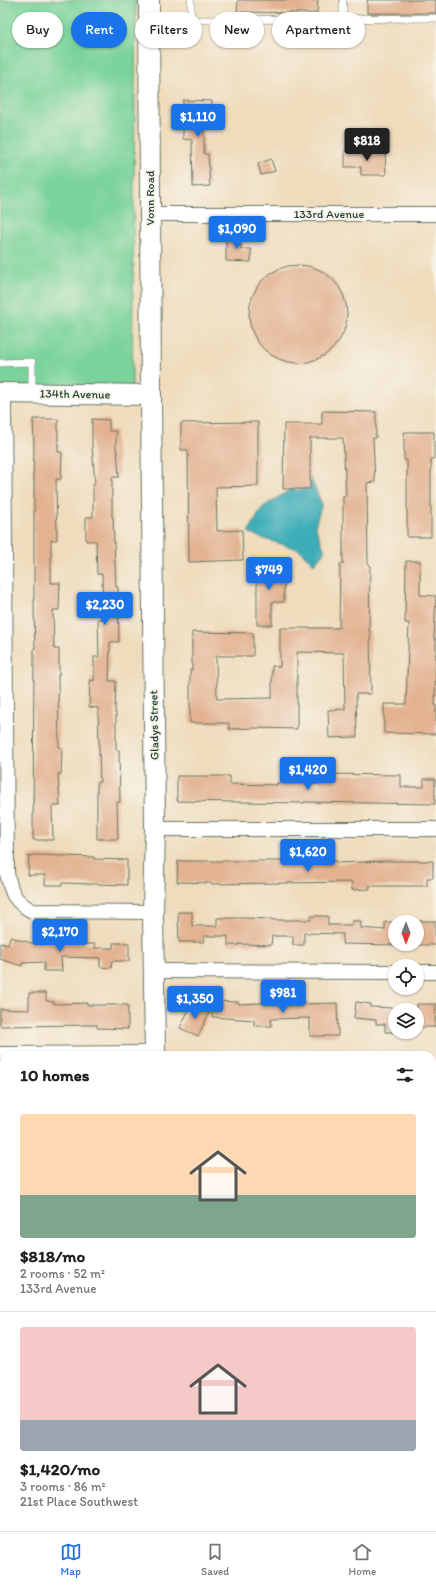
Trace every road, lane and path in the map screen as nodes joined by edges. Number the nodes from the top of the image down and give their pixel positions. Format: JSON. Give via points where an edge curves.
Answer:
{"nodes":[{"id":1,"x":149,"y":0,"type":"edge"},
{"id":2,"x":191,"y":0,"type":"edge"},
{"id":3,"x":343,"y":0,"type":"edge"},
{"id":4,"x":150,"y":12,"type":"edge"},
{"id":5,"x":191,"y":12,"type":"edge"},
{"id":6,"x":343,"y":12,"type":"edge"},
{"id":7,"x":436,"y":18,"type":"edge"},
{"id":8,"x":272,"y":19,"type":"edge"},
{"id":9,"x":365,"y":19,"type":"edge"},
{"id":10,"x":202,"y":20,"type":"edge"},
{"id":11,"x":150,"y":48,"type":"edge"},
{"id":12,"x":150,"y":214,"type":"junction"},
{"id":13,"x":436,"y":214,"type":"edge"},
{"id":14,"x":0,"y":363,"type":"edge"},
{"id":15,"x":2,"y":393,"type":"edge"},
{"id":16,"x":32,"y":394,"type":"junction"},
{"id":17,"x":151,"y":395,"type":"junction"},
{"id":18,"x":436,"y":829,"type":"edge"},
{"id":19,"x":155,"y":830,"type":"junction"},
{"id":20,"x":153,"y":912,"type":"junction"},
{"id":21,"x":155,"y":971,"type":"junction"},
{"id":22,"x":388,"y":972,"type":"edge"},
{"id":23,"x":424,"y":972,"type":"edge"},
{"id":24,"x":436,"y":972,"type":"edge"},
{"id":25,"x":155,"y":1051,"type":"edge"}],
"edges":[{"from":1,"to":4,"type":"street","name":"Vonn Road"},
{"from":2,"to":5,"type":"lane"},
{"from":3,"to":6,"type":"lane"},
{"from":7,"to":9,"type":"lane"},
{"from":8,"to":10,"type":"lane"},
{"from":11,"to":12,"type":"street","name":"Vonn Road"},
{"from":12,"to":13,"type":"street","name":"133rd Avenue"},
{"from":12,"to":17,"type":"street","name":"Vonn Road"},
{"from":14,"to":16,"type":"lane","via":[[32,362]]},
{"from":15,"to":16,"type":"street","name":"134th Avenue"},
{"from":15,"to":20,"type":"street","via":[[7,865],[10,890],[20,904],[32,911]]},
{"from":16,"to":17,"type":"street","name":"134th Avenue"},
{"from":17,"to":19,"type":"street","name":"Gladys Street"},
{"from":18,"to":19,"type":"street"},
{"from":19,"to":20,"type":"street","name":"Gladys Street"},
{"from":20,"to":21,"type":"street","name":"Gladys Street"},
{"from":21,"to":22,"type":"street"},
{"from":21,"to":25,"type":"street","name":"Gladys Street"},
{"from":23,"to":24,"type":"street"}]}
